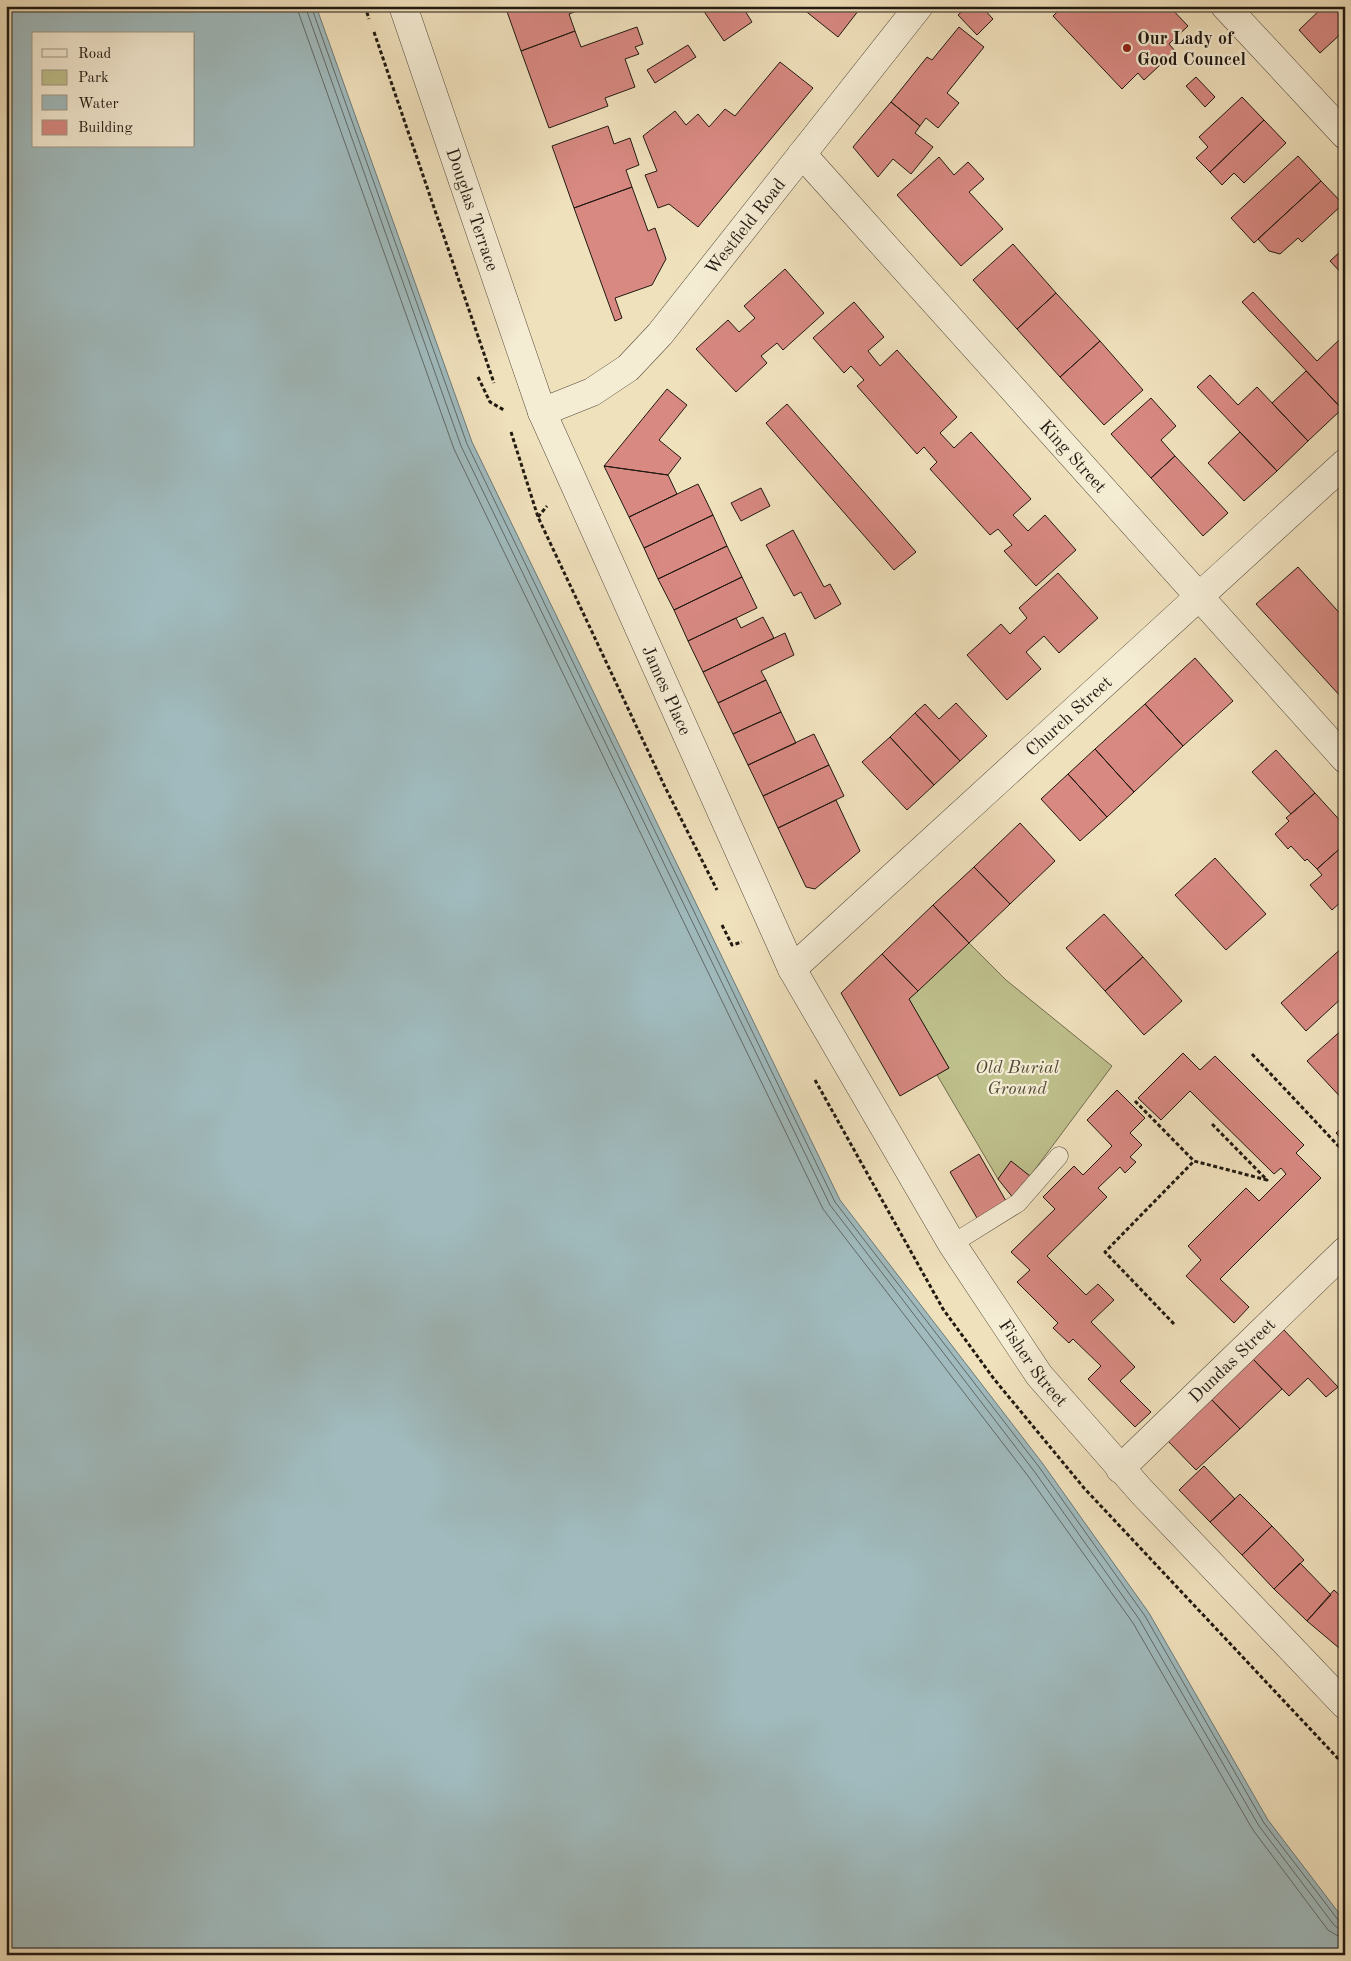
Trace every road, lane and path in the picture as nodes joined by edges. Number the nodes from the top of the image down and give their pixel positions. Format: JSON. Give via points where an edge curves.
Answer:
{"nodes":[{"id":1,"x":403,"y":6,"type":"edge"},
{"id":2,"x":919,"y":6,"type":"edge"},
{"id":3,"x":1225,"y":6,"type":"edge"},
{"id":4,"x":1345,"y":135,"type":"edge"},
{"id":5,"x":802,"y":154,"type":"junction"},
{"id":6,"x":478,"y":377,"type":"dead end"},
{"id":7,"x":505,"y":410,"type":"dead end"},
{"id":8,"x":542,"y":412,"type":"junction"},
{"id":9,"x":1345,"y":463,"type":"edge"},
{"id":10,"x":1199,"y":597,"type":"junction"},
{"id":11,"x":1345,"y":759,"type":"edge"},
{"id":12,"x":722,"y":925,"type":"dead end"},
{"id":13,"x":746,"y":941,"type":"dead end"},
{"id":14,"x":792,"y":969,"type":"junction"},
{"id":15,"x":1252,"y":1054,"type":"dead end"},
{"id":16,"x":1135,"y":1101,"type":"dead end"},
{"id":17,"x":1212,"y":1124,"type":"dead end"},
{"id":18,"x":1345,"y":1153,"type":"edge"},
{"id":19,"x":1058,"y":1156,"type":"dead end"},
{"id":20,"x":1194,"y":1160,"type":"junction"},
{"id":21,"x":952,"y":1244,"type":"junction"},
{"id":22,"x":1345,"y":1251,"type":"edge"},
{"id":23,"x":1174,"y":1324,"type":"dead end"},
{"id":24,"x":1120,"y":1469,"type":"junction"},
{"id":25,"x":1345,"y":1705,"type":"edge"},
{"id":26,"x":1345,"y":1950,"type":"edge"},
{"id":27,"x":1340,"y":1955,"type":"edge"}],
"edges":[{"from":1,"to":8,"type":"street","name":"Douglas Terrace"},
{"from":2,"to":5,"type":"street","name":"Westfield Road"},
{"from":3,"to":4,"type":"street"},
{"from":5,"to":8,"type":"street","name":"Westfield Road","via":[[660,334],[628,368],[592,392]]},
{"from":5,"to":10,"type":"street","name":"King Street"},
{"from":6,"to":7,"type":"path","via":[[490,402]]},
{"from":8,"to":14,"type":"street","name":"James Place"},
{"from":9,"to":10,"type":"street","name":"Church Street"},
{"from":10,"to":11,"type":"street","name":"King Street"},
{"from":10,"to":14,"type":"street","name":"Church Street"},
{"from":12,"to":13,"type":"path","via":[[732,945]]},
{"from":14,"to":21,"type":"street","name":"Fisher Street"},
{"from":15,"to":18,"type":"path"},
{"from":16,"to":20,"type":"path"},
{"from":17,"to":20,"type":"path","via":[[1267,1180]]},
{"from":19,"to":21,"type":"lane","via":[[1018,1203]]},
{"from":20,"to":23,"type":"path","via":[[1105,1252]]},
{"from":21,"to":24,"type":"street","name":"Fisher Street","via":[[1039,1375]]},
{"from":22,"to":24,"type":"street","name":"Dundas Street"},
{"from":24,"to":25,"type":"street","name":"Fisher Street"},
{"from":26,"to":27,"type":"path"}]}
